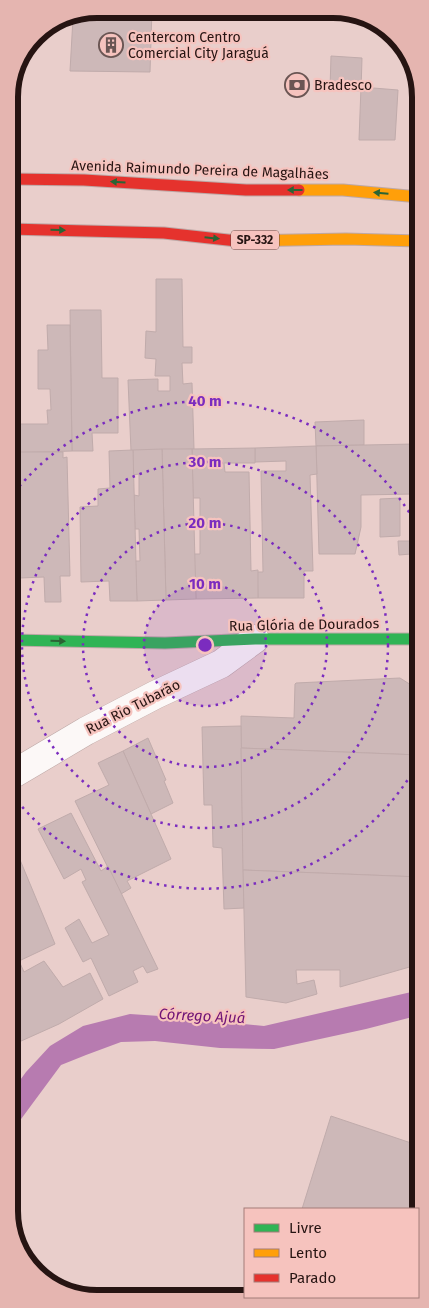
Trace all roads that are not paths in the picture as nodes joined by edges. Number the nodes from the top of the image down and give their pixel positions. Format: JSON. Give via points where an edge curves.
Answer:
{"nodes":[{"id":1,"x":18,"y":179,"type":"edge"},
{"id":2,"x":412,"y":195,"type":"edge"},
{"id":3,"x":18,"y":229,"type":"edge"},
{"id":4,"x":412,"y":241,"type":"edge"},
{"id":5,"x":255,"y":639,"type":"junction"},
{"id":6,"x":412,"y":639,"type":"edge"},
{"id":7,"x":18,"y":640,"type":"edge"},
{"id":8,"x":17,"y":772,"type":"edge"}],
"edges":[{"from":2,"to":1,"type":"main road","name":"Avenida Raimundo Pereira de Magalhães","one_way":true,"via":[[343,190],[246,190]]},
{"from":3,"to":4,"type":"main road","number":"SP-332","one_way":true,"via":[[164,233],[237,241]]},
{"from":5,"to":6,"type":"main road","name":"Rua Glória de Dourados"},
{"from":7,"to":5,"type":"main road","name":"Rua Glória de Dourados","one_way":true,"via":[[165,643]]},
{"from":5,"to":8,"type":"street","name":"Rua Rio Tubarão","via":[[221,664],[86,730]]}]}
